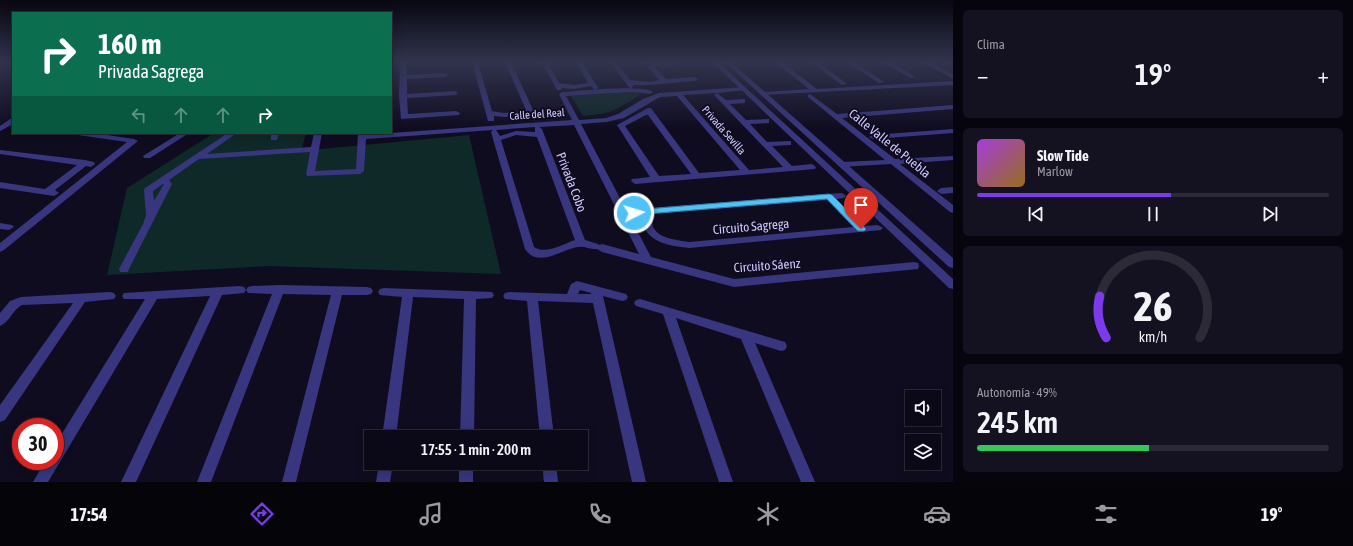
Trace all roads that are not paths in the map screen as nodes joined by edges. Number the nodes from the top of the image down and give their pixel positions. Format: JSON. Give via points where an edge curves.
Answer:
{"nodes":[{"id":1,"x":403,"y":84,"type":"edge"},
{"id":2,"x":482,"y":84,"type":"edge"},
{"id":3,"x":518,"y":84,"type":"edge"},
{"id":4,"x":557,"y":84,"type":"edge"},
{"id":5,"x":593,"y":84,"type":"edge"},
{"id":6,"x":648,"y":84,"type":"edge"},
{"id":7,"x":739,"y":84,"type":"edge"},
{"id":8,"x":753,"y":84,"type":"edge"},
{"id":9,"x":803,"y":84,"type":"edge"},
{"id":10,"x":934,"y":84,"type":"edge"},
{"id":11,"x":742,"y":87,"type":"junction"},
{"id":12,"x":953,"y":87,"type":"edge"},
{"id":13,"x":706,"y":89,"type":"junction"},
{"id":14,"x":575,"y":90,"type":"junction"},
{"id":15,"x":652,"y":92,"type":"junction"},
{"id":16,"x":837,"y":92,"type":"junction"},
{"id":17,"x":455,"y":93,"type":"dead end"},
{"id":18,"x":813,"y":94,"type":"junction"},
{"id":19,"x":696,"y":95,"type":"junction"},
{"id":20,"x":721,"y":95,"type":"junction"},
{"id":21,"x":404,"y":96,"type":"junction"},
{"id":22,"x":680,"y":96,"type":"dead end"},
{"id":23,"x":766,"y":96,"type":"junction"},
{"id":24,"x":742,"y":100,"type":"dead end"},
{"id":25,"x":685,"y":102,"type":"junction"},
{"id":26,"x":953,"y":107,"type":"edge"},
{"id":27,"x":630,"y":111,"type":"junction"},
{"id":28,"x":456,"y":113,"type":"dead end"},
{"id":29,"x":424,"y":116,"type":"junction"},
{"id":30,"x":640,"y":116,"type":"junction"},
{"id":31,"x":835,"y":116,"type":"junction"},
{"id":32,"x":576,"y":121,"type":"junction"},
{"id":33,"x":766,"y":121,"type":"dead end"},
{"id":34,"x":744,"y":122,"type":"junction"},
{"id":35,"x":11,"y":123,"type":"edge"},
{"id":36,"x":513,"y":124,"type":"junction"},
{"id":37,"x":0,"y":129,"type":"edge"},
{"id":38,"x":392,"y":130,"type":"edge"},
{"id":39,"x":425,"y":130,"type":"junction"},
{"id":40,"x":953,"y":131,"type":"edge"},
{"id":41,"x":943,"y":132,"type":"junction"},
{"id":42,"x":392,"y":133,"type":"edge"},
{"id":43,"x":95,"y":134,"type":"edge"},
{"id":44,"x":172,"y":134,"type":"edge"},
{"id":45,"x":183,"y":134,"type":"edge"},
{"id":46,"x":231,"y":134,"type":"edge"},
{"id":47,"x":318,"y":134,"type":"edge"},
{"id":48,"x":375,"y":134,"type":"edge"},
{"id":49,"x":362,"y":135,"type":"edge"},
{"id":50,"x":128,"y":136,"type":"edge"},
{"id":51,"x":873,"y":137,"type":"dead end"},
{"id":52,"x":953,"y":139,"type":"edge"},
{"id":53,"x":788,"y":143,"type":"dead end"},
{"id":54,"x":168,"y":144,"type":"junction"},
{"id":55,"x":766,"y":144,"type":"junction"},
{"id":56,"x":315,"y":149,"type":"junction"},
{"id":57,"x":0,"y":152,"type":"edge"},
{"id":58,"x":147,"y":156,"type":"dead end"},
{"id":59,"x":196,"y":157,"type":"junction"},
{"id":60,"x":953,"y":158,"type":"edge"},
{"id":61,"x":891,"y":161,"type":"junction"},
{"id":62,"x":843,"y":165,"type":"junction"},
{"id":63,"x":812,"y":167,"type":"dead end"},
{"id":64,"x":790,"y":169,"type":"junction"},
{"id":65,"x":746,"y":172,"type":"junction"},
{"id":66,"x":697,"y":176,"type":"junction"},
{"id":67,"x":67,"y":177,"type":"junction"},
{"id":68,"x":656,"y":179,"type":"junction"},
{"id":69,"x":85,"y":180,"type":"junction"},
{"id":70,"x":164,"y":180,"type":"junction"},
{"id":71,"x":635,"y":181,"type":"dead end"},
{"id":72,"x":0,"y":186,"type":"edge"},
{"id":73,"x":953,"y":190,"type":"edge"},
{"id":74,"x":941,"y":191,"type":"dead end"},
{"id":75,"x":841,"y":196,"type":"dead end"},
{"id":76,"x":829,"y":197,"type":"junction"},
{"id":77,"x":953,"y":210,"type":"edge"},
{"id":78,"x":649,"y":211,"type":"junction"},
{"id":79,"x":634,"y":213,"type":"dead end"},
{"id":80,"x":151,"y":215,"type":"junction"},
{"id":81,"x":878,"y":228,"type":"dead end"},
{"id":82,"x":861,"y":229,"type":"junction"},
{"id":83,"x":650,"y":230,"type":"junction"},
{"id":84,"x":632,"y":231,"type":"junction"},
{"id":85,"x":581,"y":243,"type":"junction"},
{"id":86,"x":0,"y":248,"type":"edge"},
{"id":87,"x":647,"y":260,"type":"junction"},
{"id":88,"x":953,"y":264,"type":"edge"},
{"id":89,"x":914,"y":266,"type":"dead end"},
{"id":90,"x":124,"y":269,"type":"dead end"},
{"id":91,"x":953,"y":285,"type":"edge"},
{"id":92,"x":280,"y":289,"type":"junction"},
{"id":93,"x":240,"y":290,"type":"dead end"},
{"id":94,"x":252,"y":290,"type":"dead end"},
{"id":95,"x":338,"y":290,"type":"junction"},
{"id":96,"x":218,"y":291,"type":"junction"},
{"id":97,"x":367,"y":291,"type":"dead end"},
{"id":98,"x":384,"y":292,"type":"dead end"},
{"id":99,"x":408,"y":293,"type":"junction"},
{"id":100,"x":153,"y":295,"type":"junction"},
{"id":101,"x":470,"y":295,"type":"junction"},
{"id":102,"x":488,"y":295,"type":"dead end"},
{"id":103,"x":598,"y":295,"type":"junction"},
{"id":104,"x":110,"y":296,"type":"dead end"},
{"id":105,"x":128,"y":296,"type":"dead end"},
{"id":106,"x":509,"y":296,"type":"dead end"},
{"id":107,"x":532,"y":296,"type":"junction"},
{"id":108,"x":622,"y":297,"type":"dead end"},
{"id":109,"x":82,"y":298,"type":"junction"},
{"id":110,"x":640,"y":302,"type":"dead end"},
{"id":111,"x":666,"y":310,"type":"junction"},
{"id":112,"x":0,"y":322,"type":"edge"},
{"id":113,"x":746,"y":336,"type":"junction"},
{"id":114,"x":781,"y":346,"type":"dead end"},
{"id":115,"x":0,"y":416,"type":"edge"},
{"id":116,"x":390,"y":430,"type":"edge"},
{"id":117,"x":467,"y":430,"type":"edge"},
{"id":118,"x":545,"y":430,"type":"edge"},
{"id":119,"x":64,"y":443,"type":"edge"},
{"id":120,"x":47,"y":470,"type":"edge"},
{"id":121,"x":385,"y":470,"type":"edge"},
{"id":122,"x":466,"y":470,"type":"edge"},
{"id":123,"x":550,"y":470,"type":"edge"},
{"id":124,"x":40,"y":482,"type":"edge"},
{"id":125,"x":128,"y":482,"type":"edge"},
{"id":126,"x":204,"y":482,"type":"edge"},
{"id":127,"x":289,"y":482,"type":"edge"},
{"id":128,"x":383,"y":482,"type":"edge"},
{"id":129,"x":466,"y":482,"type":"edge"},
{"id":130,"x":551,"y":482,"type":"edge"},
{"id":131,"x":639,"y":482,"type":"edge"},
{"id":132,"x":726,"y":482,"type":"edge"},
{"id":133,"x":808,"y":482,"type":"edge"}],
"edges":[{"from":1,"to":21,"type":"street"},
{"from":2,"to":36,"type":"street","via":[[491,116]]},
{"from":3,"to":36,"type":"street","via":[[531,114]]},
{"from":4,"to":14,"type":"street","via":[[558,87]]},
{"from":5,"to":14,"type":"street"},
{"from":6,"to":15,"type":"street"},
{"from":7,"to":11,"type":"street"},
{"from":8,"to":23,"type":"street"},
{"from":9,"to":18,"type":"street","name":"Calle Valle de Puebla"},
{"from":10,"to":16,"type":"street"},
{"from":11,"to":20,"type":"street","name":"Calle del Real"},
{"from":11,"to":91,"type":"street"},
{"from":12,"to":16,"type":"street"},
{"from":13,"to":15,"type":"street","name":"Calle del Real"},
{"from":13,"to":19,"type":"street","name":"Calle del Real"},
{"from":13,"to":20,"type":"street","name":"Calle del Real"},
{"from":14,"to":15,"type":"street"},
{"from":14,"to":32,"type":"street","via":[[562,94]]},
{"from":15,"to":32,"type":"street","name":"Calle del Real","via":[[612,114]]},
{"from":16,"to":18,"type":"street"},
{"from":17,"to":21,"type":"street"},
{"from":18,"to":23,"type":"street"},
{"from":18,"to":31,"type":"street","name":"Calle Valle de Puebla"},
{"from":19,"to":20,"type":"street","name":"Privada Sevilla"},
{"from":19,"to":25,"type":"street","name":"Privada Sevilla"},
{"from":19,"to":27,"type":"street","name":"Calle del Real","via":[[659,95]]},
{"from":20,"to":24,"type":"street","name":"Privada Sevilla"},
{"from":20,"to":34,"type":"street","name":"Privada Sevilla"},
{"from":21,"to":29,"type":"street","via":[[404,117]]},
{"from":22,"to":25,"type":"street","name":"Privada Sevilla"},
{"from":23,"to":62,"type":"street"},
{"from":25,"to":65,"type":"street","name":"Privada Sevilla"},
{"from":26,"to":31,"type":"street"},
{"from":27,"to":30,"type":"street"},
{"from":27,"to":32,"type":"street","name":"Calle del Real","via":[[610,120]]},
{"from":28,"to":29,"type":"street"},
{"from":29,"to":39,"type":"street"},
{"from":30,"to":66,"type":"street","via":[[649,111]]},
{"from":30,"to":68,"type":"street","via":[[621,125]]},
{"from":31,"to":61,"type":"street","name":"Calle Valle de Puebla"},
{"from":32,"to":36,"type":"street","name":"Calle del Real"},
{"from":32,"to":84,"type":"street"},
{"from":33,"to":34,"type":"street","name":"Privada Sevilla"},
{"from":34,"to":55,"type":"street","name":"Privada Sevilla"},
{"from":35,"to":37,"type":"street"},
{"from":36,"to":39,"type":"street","name":"Calle del Real"},
{"from":36,"to":85,"type":"street","name":"Privada Cobo","via":[[539,132]]},
{"from":36,"to":85,"type":"street","via":[[496,136],[530,249],[548,253]]},
{"from":38,"to":39,"type":"street","name":"Calle del Real"},
{"from":39,"to":42,"type":"street","name":"Calle del Real"},
{"from":40,"to":41,"type":"street"},
{"from":41,"to":51,"type":"street"},
{"from":41,"to":52,"type":"street"},
{"from":43,"to":50,"type":"street"},
{"from":44,"to":54,"type":"street"},
{"from":45,"to":54,"type":"street"},
{"from":46,"to":59,"type":"street"},
{"from":47,"to":56,"type":"street"},
{"from":48,"to":49,"type":"street","name":"Calle del Real"},
{"from":49,"to":56,"type":"street","via":[[360,171],[310,174]]},
{"from":50,"to":69,"type":"street","via":[[134,141]]},
{"from":53,"to":55,"type":"street","name":"Privada Sevilla"},
{"from":54,"to":58,"type":"street"},
{"from":55,"to":64,"type":"street","name":"Privada Sevilla"},
{"from":56,"to":59,"type":"street"},
{"from":57,"to":67,"type":"street","via":[[88,164]]},
{"from":59,"to":70,"type":"street"},
{"from":60,"to":61,"type":"street"},
{"from":61,"to":62,"type":"street"},
{"from":61,"to":77,"type":"street","name":"Calle Valle de Puebla"},
{"from":62,"to":88,"type":"street"},
{"from":63,"to":64,"type":"street","name":"Privada Sevilla"},
{"from":64,"to":65,"type":"street","name":"Privada Sevilla"},
{"from":65,"to":66,"type":"street","name":"Privada Sevilla"},
{"from":66,"to":68,"type":"street","name":"Privada Sevilla"},
{"from":67,"to":69,"type":"street"},
{"from":67,"to":72,"type":"street","via":[[51,193]]},
{"from":68,"to":71,"type":"street","name":"Privada Sevilla"},
{"from":69,"to":86,"type":"street"},
{"from":70,"to":80,"type":"street","via":[[168,184]]},
{"from":70,"to":80,"type":"street","via":[[148,190]]},
{"from":73,"to":74,"type":"street"},
{"from":75,"to":76,"type":"street"},
{"from":76,"to":78,"type":"street"},
{"from":76,"to":82,"type":"street"},
{"from":78,"to":79,"type":"street"},
{"from":78,"to":83,"type":"street"},
{"from":80,"to":90,"type":"street"},
{"from":81,"to":82,"type":"street","name":"Circuito Sagrega"},
{"from":82,"to":83,"type":"street","name":"Circuito Sagrega","via":[[689,245],[662,239]]},
{"from":83,"to":84,"type":"street"},
{"from":84,"to":87,"type":"street"},
{"from":85,"to":87,"type":"street","name":"Circuito Sáenz"},
{"from":87,"to":89,"type":"street","name":"Circuito Sáenz","via":[[734,283]]},
{"from":92,"to":94,"type":"street"},
{"from":92,"to":95,"type":"street"},
{"from":92,"to":126,"type":"street"},
{"from":93,"to":96,"type":"street"},
{"from":95,"to":97,"type":"street"},
{"from":95,"to":127,"type":"street"},
{"from":96,"to":100,"type":"street"},
{"from":96,"to":125,"type":"street"},
{"from":98,"to":99,"type":"street"},
{"from":99,"to":101,"type":"street"},
{"from":99,"to":116,"type":"street"},
{"from":100,"to":105,"type":"street"},
{"from":100,"to":119,"type":"street"},
{"from":101,"to":102,"type":"street"},
{"from":101,"to":117,"type":"street"},
{"from":103,"to":107,"type":"street","via":[[571,298]]},
{"from":103,"to":108,"type":"street"},
{"from":103,"to":131,"type":"street"},
{"from":104,"to":109,"type":"street"},
{"from":106,"to":107,"type":"street"},
{"from":107,"to":118,"type":"street"},
{"from":109,"to":112,"type":"street","via":[[20,301],[14,304]]},
{"from":109,"to":115,"type":"street"},
{"from":110,"to":111,"type":"street"},
{"from":111,"to":113,"type":"street"},
{"from":111,"to":132,"type":"street"},
{"from":113,"to":114,"type":"street"},
{"from":113,"to":133,"type":"street"},
{"from":120,"to":124,"type":"street"},
{"from":121,"to":128,"type":"street"},
{"from":122,"to":129,"type":"street"},
{"from":123,"to":130,"type":"street"}]}
